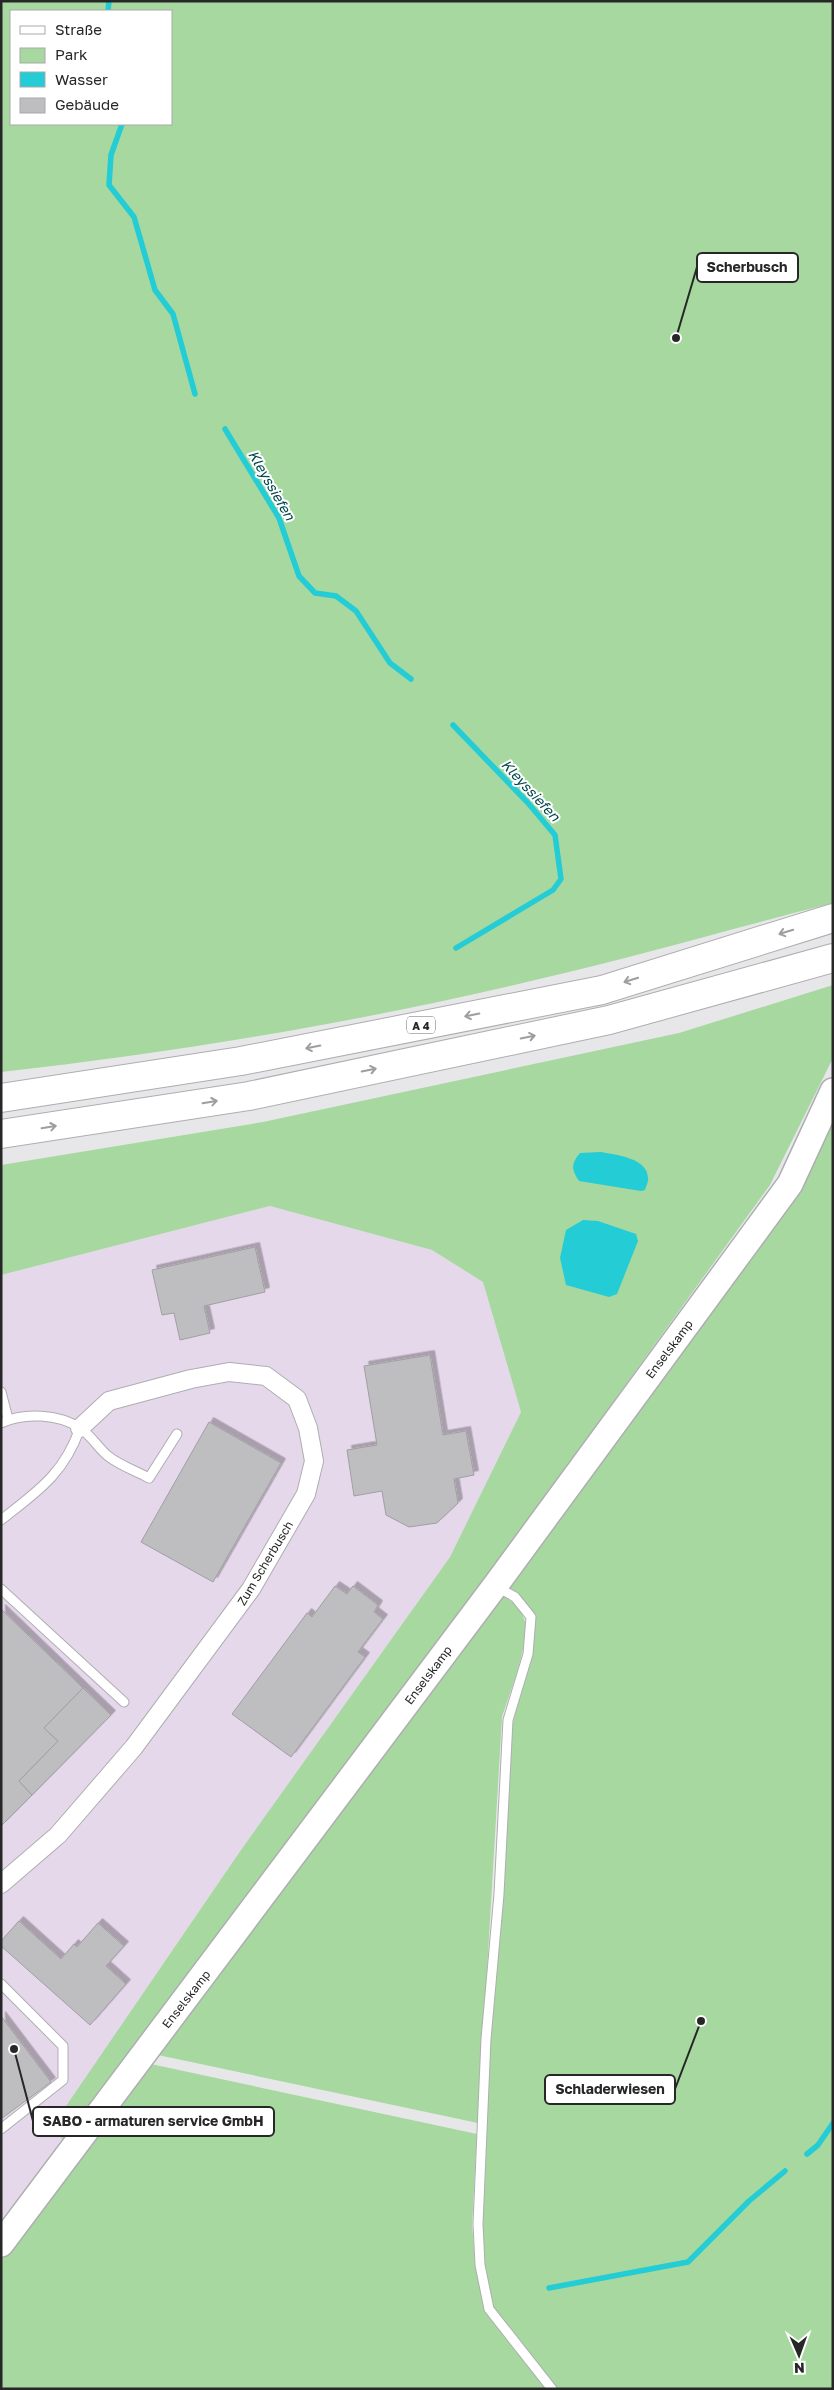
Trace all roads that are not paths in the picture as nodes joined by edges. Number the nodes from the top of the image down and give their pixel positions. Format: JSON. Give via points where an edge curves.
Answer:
{"nodes":[{"id":1,"x":833,"y":918,"type":"edge"},
{"id":2,"x":833,"y":958,"type":"edge"},
{"id":3,"x":833,"y":1091,"type":"edge"},
{"id":4,"x":1,"y":1098,"type":"edge"},
{"id":5,"x":1,"y":1134,"type":"edge"},
{"id":6,"x":1,"y":1392,"type":"edge"},
{"id":7,"x":5,"y":1421,"type":"edge"},
{"id":8,"x":80,"y":1428,"type":"junction"},
{"id":9,"x":177,"y":1434,"type":"dead end"},
{"id":10,"x":1,"y":1520,"type":"edge"},
{"id":11,"x":495,"y":1586,"type":"junction"},
{"id":12,"x":1,"y":1589,"type":"edge"},
{"id":13,"x":124,"y":1702,"type":"dead end"},
{"id":14,"x":1,"y":1884,"type":"edge"},
{"id":15,"x":1,"y":1984,"type":"edge"},
{"id":16,"x":1,"y":2129,"type":"edge"},
{"id":17,"x":1,"y":2244,"type":"edge"},
{"id":18,"x":552,"y":2389,"type":"edge"}],
"edges":[{"from":1,"to":4,"type":"highway","number":"A 4","one_way":true,"via":[[602,990],[241,1061]]},
{"from":5,"to":2,"type":"highway","one_way":true,"via":[[249,1096],[609,1020]]},
{"from":3,"to":11,"type":"main road","name":"Enselskamp","via":[[790,1184]]},
{"from":6,"to":7,"type":"lane"},
{"from":7,"to":8,"type":"lane","via":[[33,1416],[56,1418]]},
{"from":8,"to":9,"type":"lane","via":[[109,1457],[149,1478]]},
{"from":8,"to":10,"type":"lane","via":[[61,1467],[38,1491]]},
{"from":8,"to":14,"type":"street","name":"Zum Scherbusch","via":[[109,1401],[228,1372],[266,1376],[297,1400],[308,1428],[314,1462],[306,1494],[251,1589],[146,1731],[58,1835]]},
{"from":11,"to":17,"type":"main road","name":"Enselskamp"},
{"from":11,"to":18,"type":"lane","via":[[515,1597],[531,1618],[528,1654],[508,1720],[499,1894],[486,2039],[478,2224],[480,2266],[488,2308]]},
{"from":12,"to":13,"type":"lane"},
{"from":15,"to":16,"type":"lane","via":[[63,2046],[63,2080]]}]}
